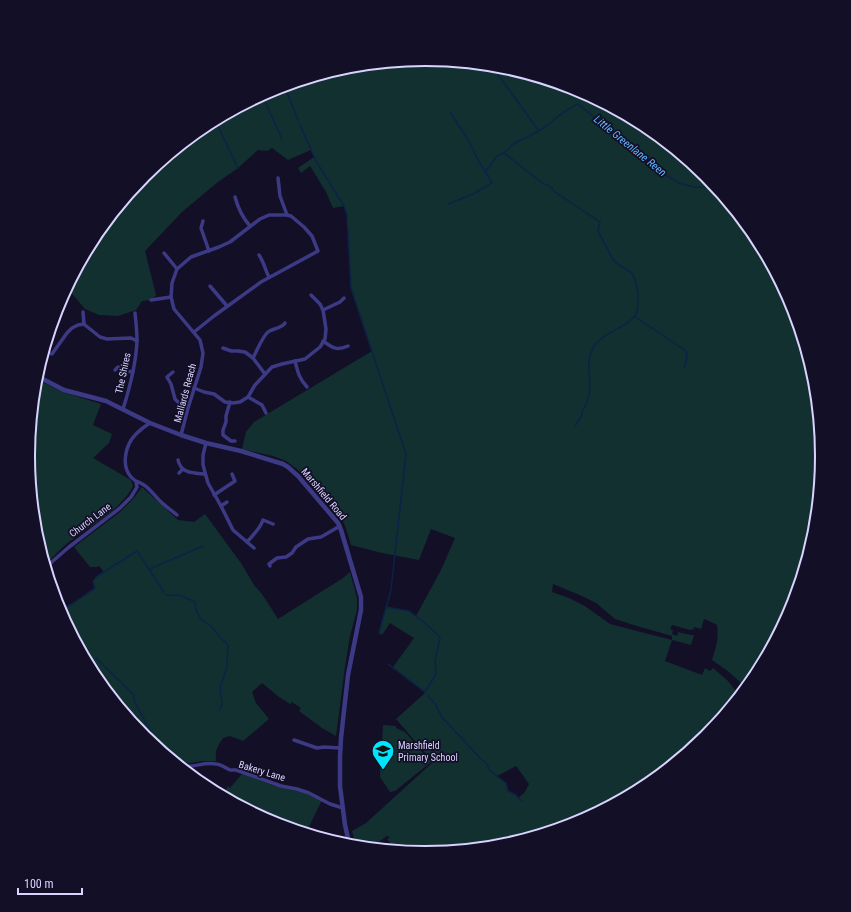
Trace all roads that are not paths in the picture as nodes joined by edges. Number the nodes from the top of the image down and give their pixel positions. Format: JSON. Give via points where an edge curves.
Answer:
{"nodes":[{"id":1,"x":278,"y":178,"type":"dead end"},
{"id":2,"x":235,"y":197,"type":"dead end"},
{"id":3,"x":287,"y":215,"type":"junction"},
{"id":4,"x":202,"y":221,"type":"dead end"},
{"id":5,"x":250,"y":226,"type":"junction"},
{"id":6,"x":209,"y":251,"type":"junction"},
{"id":7,"x":164,"y":253,"type":"dead end"},
{"id":8,"x":259,"y":255,"type":"dead end"},
{"id":9,"x":176,"y":269,"type":"junction"},
{"id":10,"x":269,"y":277,"type":"junction"},
{"id":11,"x":210,"y":286,"type":"dead end"},
{"id":12,"x":311,"y":294,"type":"dead end"},
{"id":13,"x":171,"y":297,"type":"junction"},
{"id":14,"x":344,"y":298,"type":"dead end"},
{"id":15,"x":335,"y":299,"type":"dead end"},
{"id":16,"x":151,"y":300,"type":"dead end"},
{"id":17,"x":337,"y":303,"type":"junction"},
{"id":18,"x":227,"y":306,"type":"junction"},
{"id":19,"x":323,"y":310,"type":"junction"},
{"id":20,"x":83,"y":312,"type":"dead end"},
{"id":21,"x":135,"y":313,"type":"dead end"},
{"id":22,"x":285,"y":323,"type":"dead end"},
{"id":23,"x":84,"y":324,"type":"junction"},
{"id":24,"x":278,"y":328,"type":"junction"},
{"id":25,"x":194,"y":332,"type":"junction"},
{"id":26,"x":281,"y":333,"type":"dead end"},
{"id":27,"x":137,"y":341,"type":"junction"},
{"id":28,"x":323,"y":341,"type":"junction"},
{"id":29,"x":348,"y":346,"type":"dead end"},
{"id":30,"x":223,"y":348,"type":"dead end"},
{"id":31,"x":49,"y":352,"type":"edge"},
{"id":32,"x":253,"y":358,"type":"junction"},
{"id":33,"x":295,"y":361,"type":"junction"},
{"id":34,"x":116,"y":370,"type":"dead end"},
{"id":35,"x":125,"y":370,"type":"junction"},
{"id":36,"x":133,"y":372,"type":"junction"},
{"id":37,"x":173,"y":372,"type":"dead end"},
{"id":38,"x":121,"y":374,"type":"dead end"},
{"id":39,"x":265,"y":374,"type":"junction"},
{"id":40,"x":43,"y":380,"type":"edge"},
{"id":41,"x":301,"y":380,"type":"junction"},
{"id":42,"x":296,"y":383,"type":"dead end"},
{"id":43,"x":307,"y":387,"type":"dead end"},
{"id":44,"x":194,"y":388,"type":"junction"},
{"id":45,"x":248,"y":397,"type":"junction"},
{"id":46,"x":230,"y":402,"type":"junction"},
{"id":47,"x":266,"y":402,"type":"dead end"},
{"id":48,"x":262,"y":405,"type":"junction"},
{"id":49,"x":188,"y":406,"type":"junction"},
{"id":50,"x":123,"y":409,"type":"junction"},
{"id":51,"x":266,"y":413,"type":"dead end"},
{"id":52,"x":150,"y":423,"type":"junction"},
{"id":53,"x":181,"y":435,"type":"junction"},
{"id":54,"x":235,"y":441,"type":"dead end"},
{"id":55,"x":206,"y":443,"type":"junction"},
{"id":56,"x":178,"y":460,"type":"dead end"},
{"id":57,"x":183,"y":469,"type":"junction"},
{"id":58,"x":179,"y":473,"type":"dead end"},
{"id":59,"x":205,"y":474,"type":"junction"},
{"id":60,"x":232,"y":474,"type":"dead end"},
{"id":61,"x":136,"y":482,"type":"junction"},
{"id":62,"x":214,"y":495,"type":"junction"},
{"id":63,"x":227,"y":502,"type":"dead end"},
{"id":64,"x":221,"y":506,"type":"junction"},
{"id":65,"x":177,"y":515,"type":"dead end"},
{"id":66,"x":273,"y":524,"type":"dead end"},
{"id":67,"x":340,"y":526,"type":"junction"},
{"id":68,"x":247,"y":542,"type":"junction"},
{"id":69,"x":254,"y":548,"type":"dead end"},
{"id":70,"x":50,"y":563,"type":"edge"},
{"id":71,"x":270,"y":566,"type":"dead end"},
{"id":72,"x":294,"y":740,"type":"dead end"},
{"id":73,"x":317,"y":748,"type":"junction"},
{"id":74,"x":340,"y":748,"type":"junction"},
{"id":75,"x":315,"y":753,"type":"dead end"},
{"id":76,"x":188,"y":766,"type":"edge"},
{"id":77,"x":343,"y":808,"type":"junction"},
{"id":78,"x":348,"y":839,"type":"edge"}],
"edges":[{"from":1,"to":3,"type":"street","via":[[280,196]]},
{"from":2,"to":5,"type":"street","via":[[243,218]]},
{"from":3,"to":5,"type":"street","via":[[269,215]]},
{"from":3,"to":10,"type":"street","via":[[312,236],[318,251]]},
{"from":4,"to":6,"type":"street","via":[[201,228]]},
{"from":5,"to":6,"type":"street","via":[[230,242]]},
{"from":6,"to":9,"type":"street","via":[[191,257]]},
{"from":7,"to":9,"type":"street"},
{"from":8,"to":10,"type":"street"},
{"from":9,"to":13,"type":"street"},
{"from":10,"to":18,"type":"street"},
{"from":11,"to":18,"type":"street"},
{"from":12,"to":19,"type":"street"},
{"from":13,"to":16,"type":"street"},
{"from":13,"to":25,"type":"street","name":"Mallards Reach","via":[[174,309]]},
{"from":14,"to":17,"type":"street"},
{"from":15,"to":17,"type":"street"},
{"from":17,"to":19,"type":"street"},
{"from":18,"to":25,"type":"street"},
{"from":19,"to":28,"type":"street","via":[[326,329]]},
{"from":20,"to":23,"type":"street"},
{"from":21,"to":27,"type":"street","name":"The Shires"},
{"from":22,"to":24,"type":"street"},
{"from":23,"to":27,"type":"street","name":"The Shires","via":[[100,338],[131,338]]},
{"from":23,"to":31,"type":"street","via":[[72,328],[52,354]]},
{"from":24,"to":26,"type":"street"},
{"from":24,"to":32,"type":"street","via":[[264,336]]},
{"from":25,"to":44,"type":"street","name":"Mallards Reach","via":[[200,340],[203,353]]},
{"from":27,"to":36,"type":"street","name":"The Shires"},
{"from":28,"to":29,"type":"street","via":[[340,350]]},
{"from":28,"to":33,"type":"street","via":[[320,347],[308,356]]},
{"from":30,"to":32,"type":"street","via":[[245,352]]},
{"from":32,"to":39,"type":"street"},
{"from":33,"to":39,"type":"street","via":[[272,368]]},
{"from":33,"to":41,"type":"street"},
{"from":34,"to":35,"type":"street","via":[[121,367]]},
{"from":35,"to":36,"type":"street"},
{"from":35,"to":38,"type":"street"},
{"from":36,"to":50,"type":"street","name":"The Shires"},
{"from":37,"to":49,"type":"street","via":[[167,377],[175,399]]},
{"from":39,"to":45,"type":"street"},
{"from":40,"to":50,"type":"street","name":"Marshfield Road","via":[[64,390],[106,401]]},
{"from":41,"to":42,"type":"street"},
{"from":41,"to":43,"type":"street"},
{"from":44,"to":46,"type":"street"},
{"from":44,"to":49,"type":"street","name":"Mallards Reach"},
{"from":45,"to":46,"type":"street","via":[[240,402]]},
{"from":45,"to":48,"type":"street"},
{"from":46,"to":54,"type":"street","via":[[223,435]]},
{"from":47,"to":48,"type":"street"},
{"from":48,"to":51,"type":"street"},
{"from":49,"to":53,"type":"street","name":"Mallards Reach"},
{"from":50,"to":52,"type":"street","name":"Marshfield Road"},
{"from":52,"to":53,"type":"street","name":"Marshfield Road"},
{"from":52,"to":61,"type":"street","via":[[135,435],[127,451],[127,471]]},
{"from":53,"to":55,"type":"street","name":"Marshfield Road"},
{"from":55,"to":59,"type":"street","via":[[203,455]]},
{"from":55,"to":67,"type":"street","name":"Marshfield Road","via":[[275,461],[288,467]]},
{"from":56,"to":57,"type":"street"},
{"from":57,"to":58,"type":"street"},
{"from":57,"to":59,"type":"street","via":[[191,473]]},
{"from":59,"to":62,"type":"street"},
{"from":60,"to":62,"type":"street","via":[[235,481]]},
{"from":61,"to":65,"type":"street","via":[[144,485]]},
{"from":61,"to":70,"type":"street","name":"Church Lane","via":[[137,487],[131,497],[120,508]]},
{"from":62,"to":64,"type":"street"},
{"from":63,"to":64,"type":"street"},
{"from":64,"to":68,"type":"street","via":[[232,530]]},
{"from":66,"to":68,"type":"street","via":[[263,520]]},
{"from":67,"to":71,"type":"street","via":[[321,537],[308,539],[286,557],[277,558],[269,564]]},
{"from":67,"to":74,"type":"street","name":"Marshfield Road","via":[[361,597],[348,675]]},
{"from":68,"to":69,"type":"street"},
{"from":72,"to":73,"type":"street"},
{"from":73,"to":74,"type":"street"},
{"from":73,"to":75,"type":"street"},
{"from":74,"to":77,"type":"street","name":"Marshfield Road"},
{"from":76,"to":77,"type":"street","name":"Bakery Lane","via":[[207,763],[224,766],[229,770],[309,793]]},
{"from":77,"to":78,"type":"street","name":"Marshfield Road"}]}
